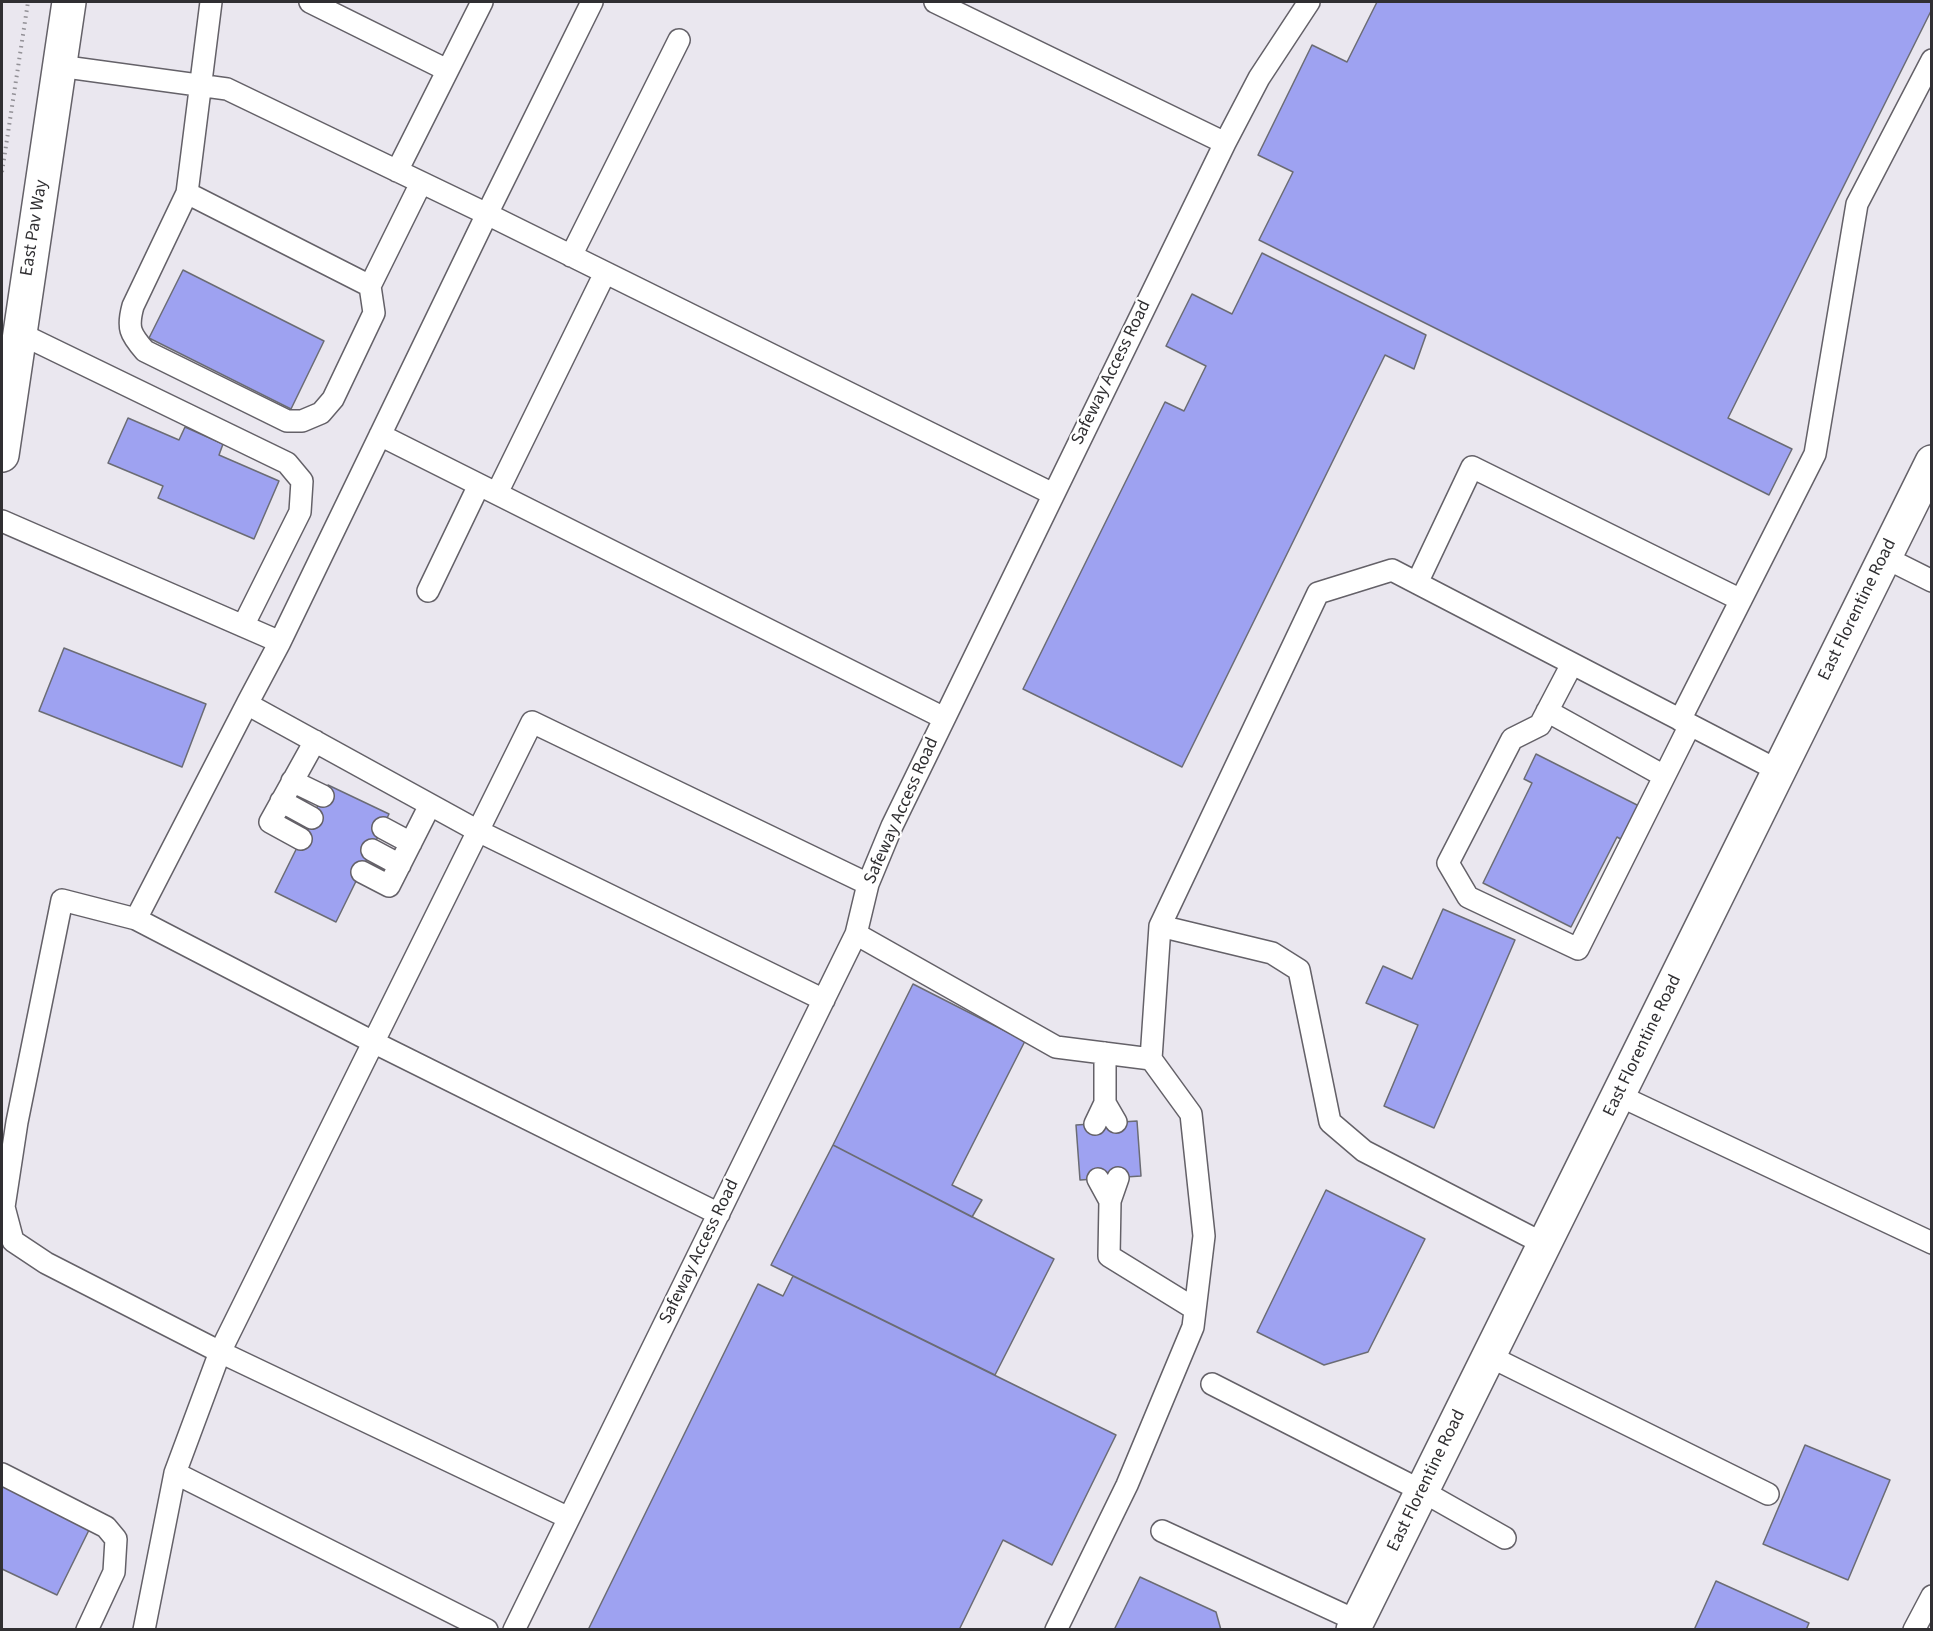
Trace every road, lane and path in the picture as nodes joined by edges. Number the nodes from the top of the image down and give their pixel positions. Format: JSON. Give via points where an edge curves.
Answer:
{"nodes":[{"id":1,"x":28,"y":2,"type":"edge"},
{"id":2,"x":69,"y":2,"type":"edge"},
{"id":3,"x":211,"y":2,"type":"edge"},
{"id":4,"x":310,"y":2,"type":"edge"},
{"id":5,"x":482,"y":2,"type":"edge"},
{"id":6,"x":592,"y":2,"type":"edge"},
{"id":7,"x":935,"y":2,"type":"edge"},
{"id":8,"x":1309,"y":2,"type":"edge"},
{"id":9,"x":679,"y":40,"type":"dead end"},
{"id":10,"x":1932,"y":60,"type":"edge"},
{"id":11,"x":59,"y":66,"type":"junction"},
{"id":12,"x":447,"y":70,"type":"junction"},
{"id":13,"x":200,"y":85,"type":"junction"},
{"id":14,"x":1225,"y":143,"type":"junction"},
{"id":15,"x":397,"y":171,"type":"junction"},
{"id":16,"x":2,"y":172,"type":"edge"},
{"id":17,"x":421,"y":183,"type":"junction"},
{"id":18,"x":187,"y":193,"type":"junction"},
{"id":19,"x":487,"y":214,"type":"junction"},
{"id":20,"x":571,"y":256,"type":"junction"},
{"id":21,"x":605,"y":273,"type":"junction"},
{"id":22,"x":370,"y":286,"type":"junction"},
{"id":23,"x":18,"y":333,"type":"junction"},
{"id":24,"x":380,"y":435,"type":"junction"},
{"id":25,"x":2,"y":455,"type":"edge"},
{"id":26,"x":1932,"y":462,"type":"edge"},
{"id":27,"x":488,"y":489,"type":"junction"},
{"id":28,"x":1053,"y":494,"type":"junction"},
{"id":29,"x":2,"y":521,"type":"edge"},
{"id":30,"x":1884,"y":557,"type":"junction"},
{"id":31,"x":1932,"y":581,"type":"edge"},
{"id":32,"x":1417,"y":583,"type":"junction"},
{"id":33,"x":428,"y":591,"type":"dead end"},
{"id":34,"x":1741,"y":600,"type":"junction"},
{"id":35,"x":243,"y":626,"type":"junction"},
{"id":36,"x":280,"y":642,"type":"junction"},
{"id":37,"x":1572,"y":664,"type":"junction"},
{"id":38,"x":246,"y":704,"type":"junction"},
{"id":39,"x":1547,"y":711,"type":"junction"},
{"id":40,"x":945,"y":718,"type":"junction"},
{"id":41,"x":1685,"y":722,"type":"junction"},
{"id":42,"x":315,"y":741,"type":"junction"},
{"id":43,"x":1779,"y":771,"type":"junction"},
{"id":44,"x":1664,"y":776,"type":"junction"},
{"id":45,"x":292,"y":781,"type":"junction"},
{"id":46,"x":322,"y":796,"type":"dead end"},
{"id":47,"x":281,"y":801,"type":"junction"},
{"id":48,"x":430,"y":805,"type":"junction"},
{"id":49,"x":312,"y":818,"type":"dead end"},
{"id":50,"x":383,"y":828,"type":"dead end"},
{"id":51,"x":478,"y":831,"type":"junction"},
{"id":52,"x":301,"y":839,"type":"dead end"},
{"id":53,"x":411,"y":843,"type":"junction"},
{"id":54,"x":372,"y":850,"type":"dead end"},
{"id":55,"x":400,"y":865,"type":"junction"},
{"id":56,"x":362,"y":872,"type":"dead end"},
{"id":57,"x":868,"y":884,"type":"junction"},
{"id":58,"x":136,"y":919,"type":"junction"},
{"id":59,"x":1160,"y":926,"type":"junction"},
{"id":60,"x":856,"y":934,"type":"junction"},
{"id":61,"x":824,"y":1000,"type":"junction"},
{"id":62,"x":374,"y":1042,"type":"junction"},
{"id":63,"x":1106,"y":1053,"type":"junction"},
{"id":64,"x":1151,"y":1059,"type":"junction"},
{"id":65,"x":1618,"y":1095,"type":"junction"},
{"id":66,"x":1106,"y":1103,"type":"junction"},
{"id":67,"x":1116,"y":1122,"type":"dead end"},
{"id":68,"x":1095,"y":1124,"type":"dead end"},
{"id":69,"x":1108,"y":1178,"type":"dead end"},
{"id":70,"x":719,"y":1214,"type":"junction"},
{"id":71,"x":1932,"y":1243,"type":"edge"},
{"id":72,"x":1544,"y":1244,"type":"junction"},
{"id":73,"x":1195,"y":1308,"type":"junction"},
{"id":74,"x":220,"y":1352,"type":"junction"},
{"id":75,"x":1489,"y":1356,"type":"junction"},
{"id":76,"x":1212,"y":1384,"type":"dead end"},
{"id":77,"x":175,"y":1473,"type":"junction"},
{"id":78,"x":2,"y":1474,"type":"edge"},
{"id":79,"x":1422,"y":1491,"type":"junction"},
{"id":80,"x":1768,"y":1494,"type":"dead end"},
{"id":81,"x":569,"y":1518,"type":"junction"},
{"id":82,"x":1162,"y":1531,"type":"dead end"},
{"id":83,"x":1505,"y":1538,"type":"dead end"},
{"id":84,"x":1929,"y":1606,"type":"edge"},
{"id":85,"x":1355,"y":1625,"type":"edge"},
{"id":86,"x":87,"y":1629,"type":"edge"},
{"id":87,"x":144,"y":1629,"type":"edge"},
{"id":88,"x":487,"y":1629,"type":"edge"},
{"id":89,"x":514,"y":1629,"type":"edge"},
{"id":90,"x":1056,"y":1629,"type":"edge"},
{"id":91,"x":1914,"y":1629,"type":"edge"}],
"edges":[{"from":1,"to":16,"type":"path"},
{"from":2,"to":11,"type":"street","name":"East Pav Way"},
{"from":3,"to":13,"type":"lane"},
{"from":4,"to":12,"type":"lane"},
{"from":5,"to":12,"type":"lane"},
{"from":6,"to":19,"type":"lane"},
{"from":7,"to":14,"type":"lane"},
{"from":8,"to":14,"type":"lane","name":"Safeway Access Road","via":[[1259,78]]},
{"from":9,"to":20,"type":"lane"},
{"from":10,"to":34,"type":"lane","via":[[1857,204],[1815,454]]},
{"from":11,"to":13,"type":"lane"},
{"from":11,"to":23,"type":"street","name":"East Pav Way"},
{"from":12,"to":15,"type":"lane"},
{"from":13,"to":15,"type":"lane","via":[[227,89]]},
{"from":13,"to":18,"type":"lane"},
{"from":14,"to":28,"type":"lane","name":"Safeway Access Road"},
{"from":15,"to":17,"type":"lane"},
{"from":17,"to":19,"type":"lane"},
{"from":17,"to":22,"type":"lane"},
{"from":18,"to":22,"type":"lane"},
{"from":18,"to":22,"type":"lane","via":[[129,320],[132,336],[145,351],[287,421],[302,421],[321,413],[333,399],[374,313]]},
{"from":19,"to":20,"type":"lane"},
{"from":19,"to":24,"type":"lane"},
{"from":20,"to":21,"type":"lane"},
{"from":21,"to":27,"type":"lane"},
{"from":21,"to":28,"type":"lane"},
{"from":23,"to":25,"type":"street","name":"East Pav Way"},
{"from":23,"to":35,"type":"lane","via":[[288,463],[302,481],[300,512]]},
{"from":24,"to":27,"type":"lane"},
{"from":24,"to":36,"type":"lane"},
{"from":26,"to":30,"type":"street","name":"East Florentine Road"},
{"from":27,"to":33,"type":"lane"},
{"from":27,"to":40,"type":"lane"},
{"from":28,"to":40,"type":"lane","name":"Safeway Access Road"},
{"from":29,"to":35,"type":"lane"},
{"from":30,"to":31,"type":"lane"},
{"from":30,"to":43,"type":"street","name":"East Florentine Road"},
{"from":32,"to":34,"type":"lane","via":[[1472,467]]},
{"from":32,"to":37,"type":"lane"},
{"from":32,"to":59,"type":"lane","via":[[1392,570],[1318,593]]},
{"from":34,"to":41,"type":"lane"},
{"from":35,"to":36,"type":"lane"},
{"from":36,"to":38,"type":"lane"},
{"from":37,"to":39,"type":"lane"},
{"from":37,"to":41,"type":"lane"},
{"from":38,"to":42,"type":"lane"},
{"from":38,"to":58,"type":"lane"},
{"from":39,"to":44,"type":"lane"},
{"from":39,"to":44,"type":"lane","via":[[1540,725],[1512,739],[1448,863],[1468,897],[1578,949]]},
{"from":40,"to":57,"type":"lane","name":"Safeway Access Road"},
{"from":41,"to":43,"type":"lane"},
{"from":41,"to":44,"type":"lane"},
{"from":42,"to":45,"type":"lane"},
{"from":42,"to":48,"type":"lane"},
{"from":43,"to":65,"type":"street","name":"East Florentine Road"},
{"from":45,"to":46,"type":"lane"},
{"from":45,"to":47,"type":"lane"},
{"from":47,"to":49,"type":"lane"},
{"from":47,"to":52,"type":"lane","via":[[270,822]]},
{"from":48,"to":51,"type":"lane"},
{"from":48,"to":53,"type":"lane"},
{"from":50,"to":53,"type":"lane"},
{"from":51,"to":57,"type":"lane","via":[[532,722]]},
{"from":51,"to":61,"type":"lane"},
{"from":51,"to":62,"type":"lane"},
{"from":53,"to":55,"type":"lane"},
{"from":54,"to":55,"type":"lane"},
{"from":55,"to":56,"type":"lane","via":[[389,886]]},
{"from":57,"to":60,"type":"lane","name":"Safeway Access Road"},
{"from":58,"to":62,"type":"lane"},
{"from":58,"to":74,"type":"lane","via":[[62,900],[19,1111],[4,1207],[13,1241],[46,1263]]},
{"from":59,"to":64,"type":"lane"},
{"from":59,"to":72,"type":"lane","via":[[1272,953],[1299,970],[1330,1122],[1364,1151]]},
{"from":60,"to":61,"type":"lane","name":"Safeway Access Road"},
{"from":60,"to":63,"type":"lane","via":[[1056,1047]]},
{"from":61,"to":70,"type":"lane","name":"Safeway Access Road"},
{"from":62,"to":70,"type":"lane"},
{"from":62,"to":74,"type":"lane"},
{"from":63,"to":64,"type":"lane"},
{"from":63,"to":66,"type":"lane"},
{"from":64,"to":73,"type":"lane","via":[[1191,1114],[1204,1236]]},
{"from":65,"to":71,"type":"lane"},
{"from":65,"to":72,"type":"street","name":"East Florentine Road"},
{"from":66,"to":67,"type":"lane"},
{"from":66,"to":68,"type":"lane"},
{"from":69,"to":73,"type":"lane","via":[[1109,1256]]},
{"from":70,"to":81,"type":"lane","name":"Safeway Access Road"},
{"from":72,"to":75,"type":"street","name":"East Florentine Road"},
{"from":73,"to":90,"type":"lane","via":[[1193,1327],[1127,1485]]},
{"from":74,"to":77,"type":"lane"},
{"from":74,"to":81,"type":"lane"},
{"from":75,"to":79,"type":"street","name":"East Florentine Road"},
{"from":75,"to":80,"type":"lane"},
{"from":76,"to":79,"type":"lane"},
{"from":77,"to":87,"type":"lane"},
{"from":77,"to":88,"type":"lane"},
{"from":78,"to":86,"type":"lane","via":[[106,1527],[116,1539],[114,1572]]},
{"from":79,"to":83,"type":"lane"},
{"from":79,"to":85,"type":"street","name":"East Florentine Road"},
{"from":81,"to":89,"type":"lane","name":"Safeway Access Road"},
{"from":82,"to":85,"type":"lane"},
{"from":84,"to":91,"type":"lane"}]}
